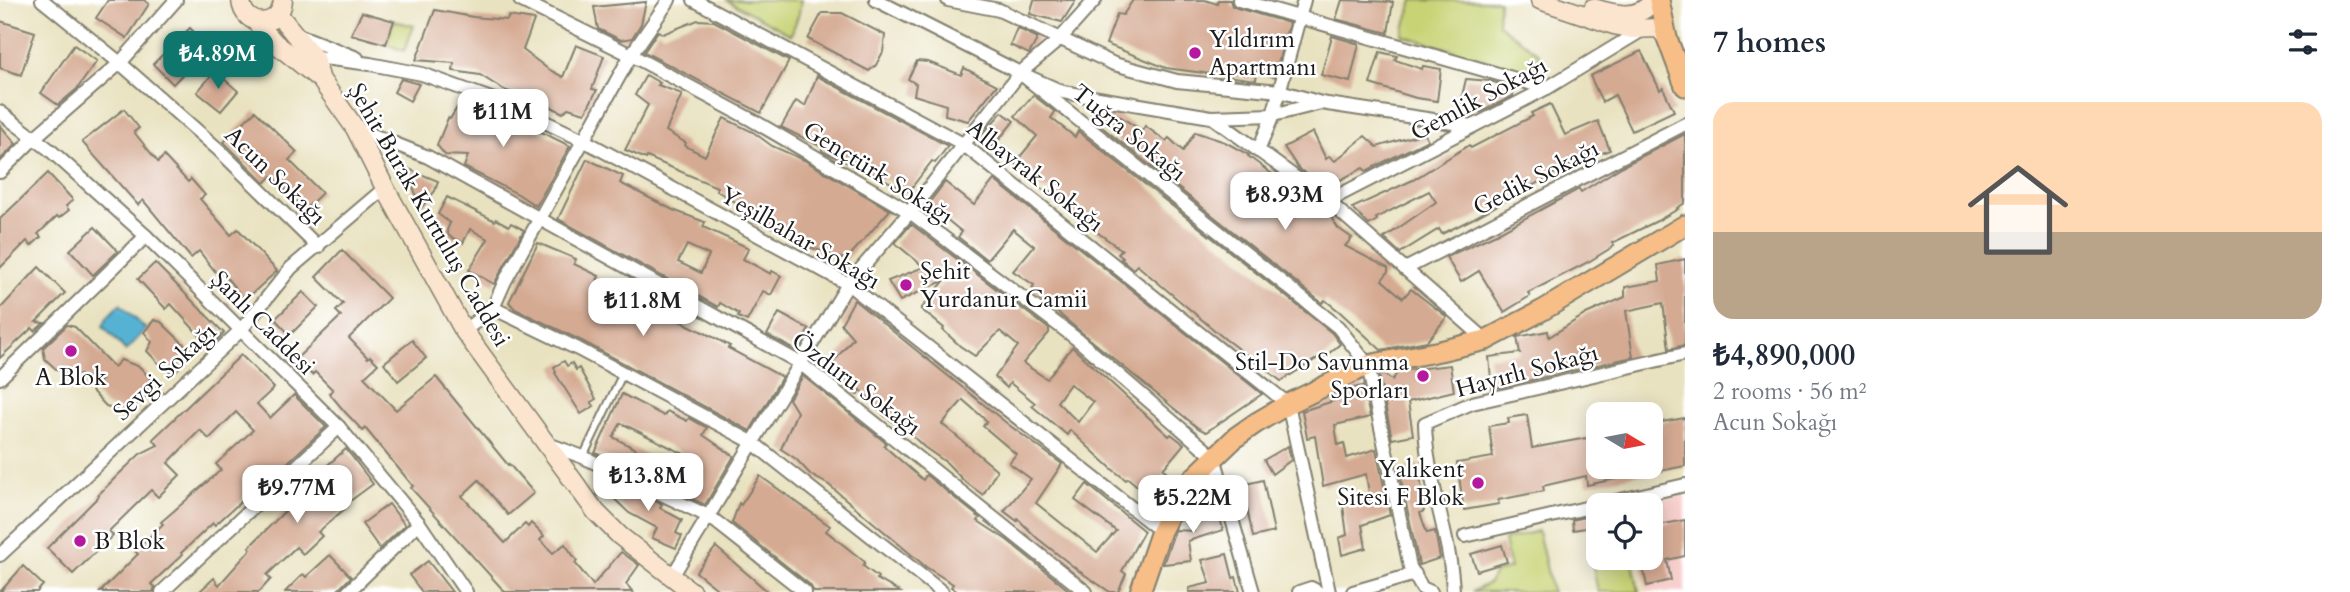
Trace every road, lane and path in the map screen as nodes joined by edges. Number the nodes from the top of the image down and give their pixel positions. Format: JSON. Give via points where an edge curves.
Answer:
{"nodes":[{"id":1,"x":42,"y":0,"type":"edge"},
{"id":2,"x":176,"y":0,"type":"edge"},
{"id":3,"x":520,"y":0,"type":"edge"},
{"id":4,"x":669,"y":0,"type":"edge"},
{"id":5,"x":694,"y":0,"type":"edge"},
{"id":6,"x":876,"y":0,"type":"edge"},
{"id":7,"x":948,"y":0,"type":"edge"},
{"id":8,"x":1095,"y":0,"type":"edge"},
{"id":9,"x":1239,"y":0,"type":"edge"},
{"id":10,"x":1304,"y":0,"type":"edge"},
{"id":11,"x":1540,"y":0,"type":"edge"},
{"id":12,"x":1570,"y":0,"type":"edge"},
{"id":13,"x":240,"y":1,"type":"edge"},
{"id":14,"x":1653,"y":3,"type":"edge"},
{"id":15,"x":284,"y":4,"type":"edge"},
{"id":16,"x":892,"y":4,"type":"edge"},
{"id":17,"x":1300,"y":19,"type":"junction"},
{"id":18,"x":256,"y":22,"type":"junction"},
{"id":19,"x":1646,"y":27,"type":"junction"},
{"id":20,"x":292,"y":32,"type":"junction"},
{"id":21,"x":1667,"y":38,"type":"junction"},
{"id":22,"x":1060,"y":39,"type":"junction"},
{"id":23,"x":275,"y":43,"type":"junction"},
{"id":24,"x":631,"y":55,"type":"junction"},
{"id":25,"x":314,"y":58,"type":"junction"},
{"id":26,"x":120,"y":64,"type":"junction"},
{"id":27,"x":370,"y":64,"type":"junction"},
{"id":28,"x":1020,"y":73,"type":"junction"},
{"id":29,"x":321,"y":80,"type":"junction"},
{"id":30,"x":1685,"y":86,"type":"edge"},
{"id":31,"x":1547,"y":88,"type":"junction"},
{"id":32,"x":1280,"y":91,"type":"junction"},
{"id":33,"x":1321,"y":103,"type":"junction"},
{"id":34,"x":0,"y":112,"type":"edge"},
{"id":35,"x":1273,"y":115,"type":"junction"},
{"id":36,"x":1211,"y":117,"type":"junction"},
{"id":37,"x":1685,"y":124,"type":"edge"},
{"id":38,"x":1473,"y":126,"type":"junction"},
{"id":39,"x":355,"y":128,"type":"junction"},
{"id":40,"x":34,"y":138,"type":"junction"},
{"id":41,"x":585,"y":141,"type":"junction"},
{"id":42,"x":963,"y":144,"type":"junction"},
{"id":43,"x":1258,"y":151,"type":"junction"},
{"id":44,"x":0,"y":172,"type":"edge"},
{"id":45,"x":385,"y":188,"type":"junction"},
{"id":46,"x":1328,"y":201,"type":"junction"},
{"id":47,"x":910,"y":212,"type":"junction"},
{"id":48,"x":542,"y":218,"type":"junction"},
{"id":49,"x":1685,"y":225,"type":"edge"},
{"id":50,"x":146,"y":236,"type":"junction"},
{"id":51,"x":318,"y":247,"type":"junction"},
{"id":52,"x":1405,"y":269,"type":"junction"},
{"id":53,"x":848,"y":284,"type":"junction"},
{"id":54,"x":493,"y":308,"type":"junction"},
{"id":55,"x":241,"y":330,"type":"junction"},
{"id":56,"x":464,"y":331,"type":"junction"},
{"id":57,"x":1486,"y":340,"type":"junction"},
{"id":58,"x":1685,"y":354,"type":"edge"},
{"id":59,"x":800,"y":363,"type":"junction"},
{"id":60,"x":1368,"y":365,"type":"junction"},
{"id":61,"x":623,"y":373,"type":"junction"},
{"id":62,"x":0,"y":379,"type":"edge"},
{"id":63,"x":1288,"y":404,"type":"junction"},
{"id":64,"x":338,"y":427,"type":"junction"},
{"id":65,"x":752,"y":442,"type":"junction"},
{"id":66,"x":544,"y":443,"type":"junction"},
{"id":67,"x":583,"y":457,"type":"junction"},
{"id":68,"x":1214,"y":457,"type":"junction"},
{"id":69,"x":1685,"y":485,"type":"edge"},
{"id":70,"x":710,"y":517,"type":"junction"},
{"id":71,"x":419,"y":523,"type":"junction"},
{"id":72,"x":1161,"y":531,"type":"junction"},
{"id":73,"x":1465,"y":536,"type":"dead end"},
{"id":74,"x":0,"y":555,"type":"edge"},
{"id":75,"x":1415,"y":574,"type":"junction"},
{"id":76,"x":673,"y":575,"type":"junction"},
{"id":77,"x":162,"y":592,"type":"edge"},
{"id":78,"x":348,"y":592,"type":"edge"},
{"id":79,"x":467,"y":592,"type":"edge"},
{"id":80,"x":692,"y":592,"type":"edge"},
{"id":81,"x":804,"y":592,"type":"edge"},
{"id":82,"x":942,"y":592,"type":"edge"},
{"id":83,"x":1086,"y":592,"type":"edge"},
{"id":84,"x":1140,"y":592,"type":"edge"},
{"id":85,"x":1253,"y":592,"type":"edge"},
{"id":86,"x":1299,"y":592,"type":"edge"},
{"id":87,"x":1318,"y":592,"type":"edge"},
{"id":88,"x":1329,"y":592,"type":"edge"},
{"id":89,"x":1353,"y":592,"type":"edge"},
{"id":90,"x":1431,"y":592,"type":"edge"},
{"id":91,"x":1454,"y":592,"type":"edge"}],
"edges":[{"from":1,"to":26,"type":"street","name":"Acun Sokağı"},
{"from":2,"to":26,"type":"street"},
{"from":3,"to":24,"type":"street","name":"Gençtürk Sokağı"},
{"from":4,"to":24,"type":"street"},
{"from":5,"to":42,"type":"street","name":"Albayrak Sokağı"},
{"from":6,"to":16,"type":"street"},
{"from":7,"to":22,"type":"street","via":[[999,10]]},
{"from":8,"to":22,"type":"street"},
{"from":9,"to":17,"type":"street"},
{"from":10,"to":17,"type":"street"},
{"from":11,"to":19,"type":"street","via":[[1614,26]]},
{"from":12,"to":14,"type":"street","via":[[1629,15]]},
{"from":13,"to":18,"type":"street","name":"Şehit Burak Kurtuluş Caddesi","via":[[245,14]]},
{"from":14,"to":19,"type":"street","via":[[1657,18]]},
{"from":14,"to":21,"type":"main road"},
{"from":15,"to":18,"type":"street","via":[[268,21]]},
{"from":15,"to":20,"type":"street","name":"Şehit Burak Kurtuluş Caddesi"},
{"from":16,"to":28,"type":"street"},
{"from":17,"to":31,"type":"street"},
{"from":17,"to":32,"type":"street"},
{"from":18,"to":23,"type":"street","name":"Şehit Burak Kurtuluş Caddesi"},
{"from":19,"to":21,"type":"street","via":[[1659,28]]},
{"from":19,"to":31,"type":"street","name":"Gemlik Sokağı"},
{"from":20,"to":25,"type":"street","name":"Şehit Burak Kurtuluş Caddesi"},
{"from":20,"to":27,"type":"street","name":"Yeşilbahar Sokağı"},
{"from":21,"to":30,"type":"main road"},
{"from":22,"to":28,"type":"street"},
{"from":22,"to":32,"type":"street","via":[[1114,64],[1177,81]]},
{"from":23,"to":25,"type":"street","name":"Yeşilbahar Sokağı"},
{"from":23,"to":29,"type":"street","name":"Şehit Burak Kurtuluş Caddesi"},
{"from":24,"to":41,"type":"street"},
{"from":24,"to":47,"type":"street","name":"Gençtürk Sokağı"},
{"from":25,"to":27,"type":"street","name":"Yeşilbahar Sokağı"},
{"from":25,"to":29,"type":"street","name":"Şehit Burak Kurtuluş Caddesi"},
{"from":26,"to":40,"type":"street"},
{"from":26,"to":51,"type":"street","name":"Acun Sokağı","via":[[219,150]]},
{"from":27,"to":41,"type":"street","name":"Yeşilbahar Sokağı","via":[[422,74],[516,108]]},
{"from":28,"to":36,"type":"street","via":[[1063,92]]},
{"from":28,"to":42,"type":"street"},
{"from":28,"to":60,"type":"street","name":"Tuğra Sokağı","via":[[1338,327]]},
{"from":29,"to":39,"type":"street","name":"Şehit Burak Kurtuluş Caddesi"},
{"from":31,"to":38,"type":"street","name":"Gemlik Sokağı"},
{"from":32,"to":33,"type":"street"},
{"from":32,"to":35,"type":"street"},
{"from":33,"to":35,"type":"street"},
{"from":33,"to":38,"type":"street"},
{"from":34,"to":40,"type":"street","name":"Şanlı Caddesi"},
{"from":35,"to":36,"type":"street"},
{"from":35,"to":43,"type":"street"},
{"from":36,"to":43,"type":"street"},
{"from":37,"to":52,"type":"street","name":"Gedik Sokağı"},
{"from":38,"to":46,"type":"street","name":"Gemlik Sokağı"},
{"from":39,"to":45,"type":"street","name":"Şehit Burak Kurtuluş Caddesi"},
{"from":39,"to":48,"type":"street","name":"Özduru Sokağı","via":[[428,157]]},
{"from":40,"to":44,"type":"street"},
{"from":40,"to":50,"type":"street","name":"Şanlı Caddesi"},
{"from":41,"to":48,"type":"street"},
{"from":41,"to":53,"type":"street","name":"Yeşilbahar Sokağı"},
{"from":42,"to":47,"type":"street"},
{"from":42,"to":63,"type":"street","name":"Albayrak Sokağı"},
{"from":43,"to":46,"type":"street"},
{"from":45,"to":51,"type":"street","name":"Sevgi Sokağı"},
{"from":45,"to":56,"type":"street","name":"Şehit Burak Kurtuluş Caddesi"},
{"from":46,"to":52,"type":"street"},
{"from":47,"to":53,"type":"street"},
{"from":47,"to":68,"type":"street","name":"Gençtürk Sokağı","via":[[1078,340]]},
{"from":48,"to":54,"type":"street"},
{"from":48,"to":59,"type":"street","name":"Özduru Sokağı"},
{"from":49,"to":57,"type":"main road"},
{"from":50,"to":55,"type":"street","name":"Şanlı Caddesi"},
{"from":50,"to":62,"type":"street"},
{"from":51,"to":55,"type":"street","name":"Sevgi Sokağı","via":[[291,268]]},
{"from":52,"to":57,"type":"street"},
{"from":53,"to":59,"type":"street"},
{"from":53,"to":72,"type":"street","name":"Yeşilbahar Sokağı"},
{"from":54,"to":56,"type":"street"},
{"from":54,"to":61,"type":"street"},
{"from":55,"to":64,"type":"street","name":"Şanlı Caddesi"},
{"from":55,"to":74,"type":"street","name":"Sevgi Sokağı"},
{"from":56,"to":66,"type":"street","name":"Şehit Burak Kurtuluş Caddesi"},
{"from":57,"to":60,"type":"main road"},
{"from":58,"to":91,"type":"street","name":"Hayırlı Sokağı","via":[[1472,403],[1425,423],[1426,450]]},
{"from":59,"to":65,"type":"street"},
{"from":59,"to":83,"type":"street","name":"Özduru Sokağı"},
{"from":60,"to":63,"type":"main road"},
{"from":60,"to":75,"type":"street"},
{"from":61,"to":65,"type":"street"},
{"from":61,"to":67,"type":"lane"},
{"from":63,"to":68,"type":"main road"},
{"from":63,"to":88,"type":"street"},
{"from":64,"to":71,"type":"street","name":"Şanlı Caddesi"},
{"from":64,"to":77,"type":"street"},
{"from":65,"to":70,"type":"street"},
{"from":65,"to":82,"type":"street"},
{"from":66,"to":67,"type":"street"},
{"from":66,"to":76,"type":"street","name":"Şehit Burak Kurtuluş Caddesi","via":[[596,512]]},
{"from":67,"to":70,"type":"street"},
{"from":68,"to":72,"type":"main road","via":[[1188,481]]},
{"from":68,"to":85,"type":"street"},
{"from":69,"to":73,"type":"street"},
{"from":70,"to":76,"type":"street"},
{"from":70,"to":81,"type":"street"},
{"from":71,"to":78,"type":"street"},
{"from":71,"to":79,"type":"street","name":"Şanlı Caddesi"},
{"from":72,"to":84,"type":"main road"},
{"from":75,"to":89,"type":"street"},
{"from":75,"to":90,"type":"street","via":[[1422,588]]},
{"from":76,"to":80,"type":"street","name":"Şehit Burak Kurtuluş Caddesi"},
{"from":86,"to":87,"type":"street","via":[[1311,588]]}]}
